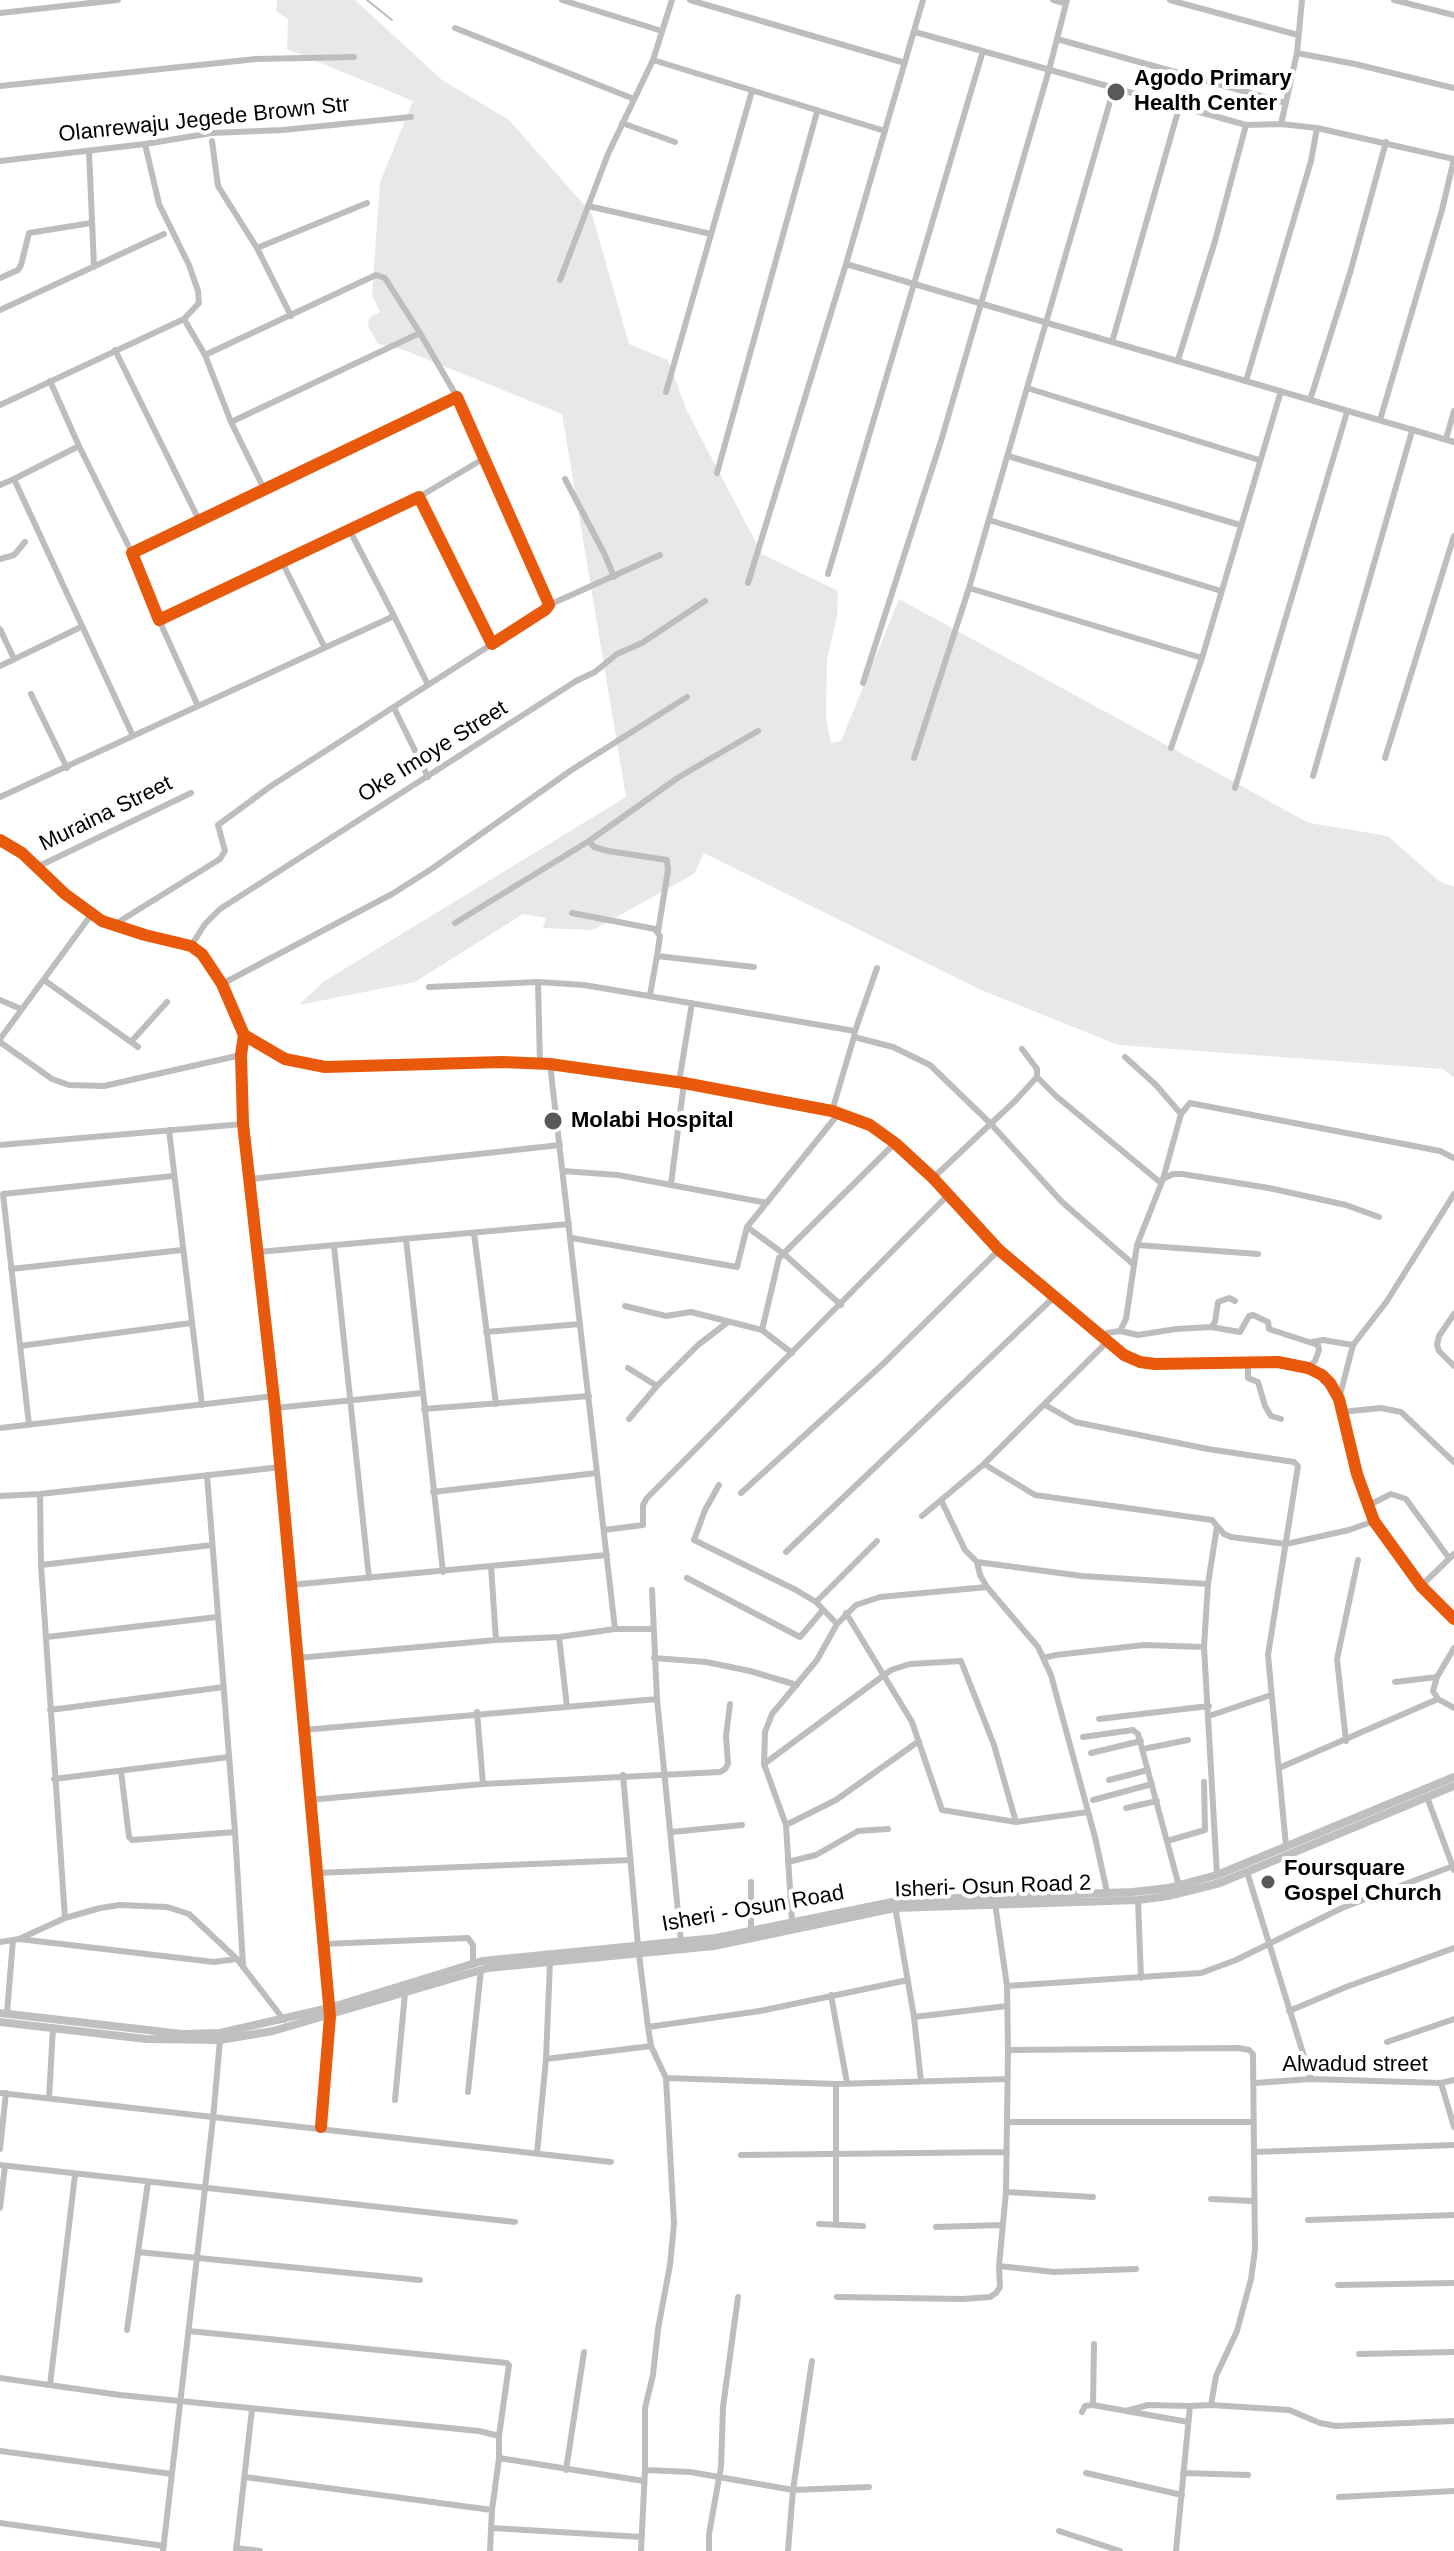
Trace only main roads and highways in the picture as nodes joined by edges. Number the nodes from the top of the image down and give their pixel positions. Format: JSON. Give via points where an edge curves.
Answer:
{"nodes":[{"id":1,"x":1454,"y":1777,"type":"edge"},
{"id":2,"x":1454,"y":1786,"type":"edge"},
{"id":3,"x":895,"y":1904,"type":"junction"},
{"id":4,"x":638,"y":1950,"type":"junction"},
{"id":5,"x":477,"y":1967,"type":"junction"},
{"id":6,"x":330,"y":2012,"type":"junction"},
{"id":7,"x":4,"y":2013,"type":"edge"},
{"id":8,"x":0,"y":2022,"type":"edge"}],
"edges":[{"from":1,"to":3,"type":"main road","name":"Isheri - Osun Road","via":[[1179,1886]]},
{"from":2,"to":3,"type":"main road","name":"Isheri- Osun Road 2","via":[[1200,1889],[1138,1900]]},
{"from":3,"to":4,"type":"main road","name":"Isheri - Osun Road"},
{"from":3,"to":4,"type":"main road","name":"Isheri- Osun Road 2","via":[[726,1944]]},
{"from":4,"to":5,"type":"main road","name":"Isheri- Osun Road 2"},
{"from":4,"to":5,"type":"main road","name":"Isheri - Osun Road","via":[[520,1956]]},
{"from":5,"to":6,"type":"main road","name":"Isheri - Osun Road"},
{"from":5,"to":6,"type":"main road","name":"Isheri- Osun Road 2"},
{"from":6,"to":7,"type":"main road","name":"Isheri - Osun Road","via":[[220,2033],[182,2034]]},
{"from":6,"to":8,"type":"main road","name":"Isheri- Osun Road 2","via":[[273,2031],[220,2040],[146,2039]]}]}
